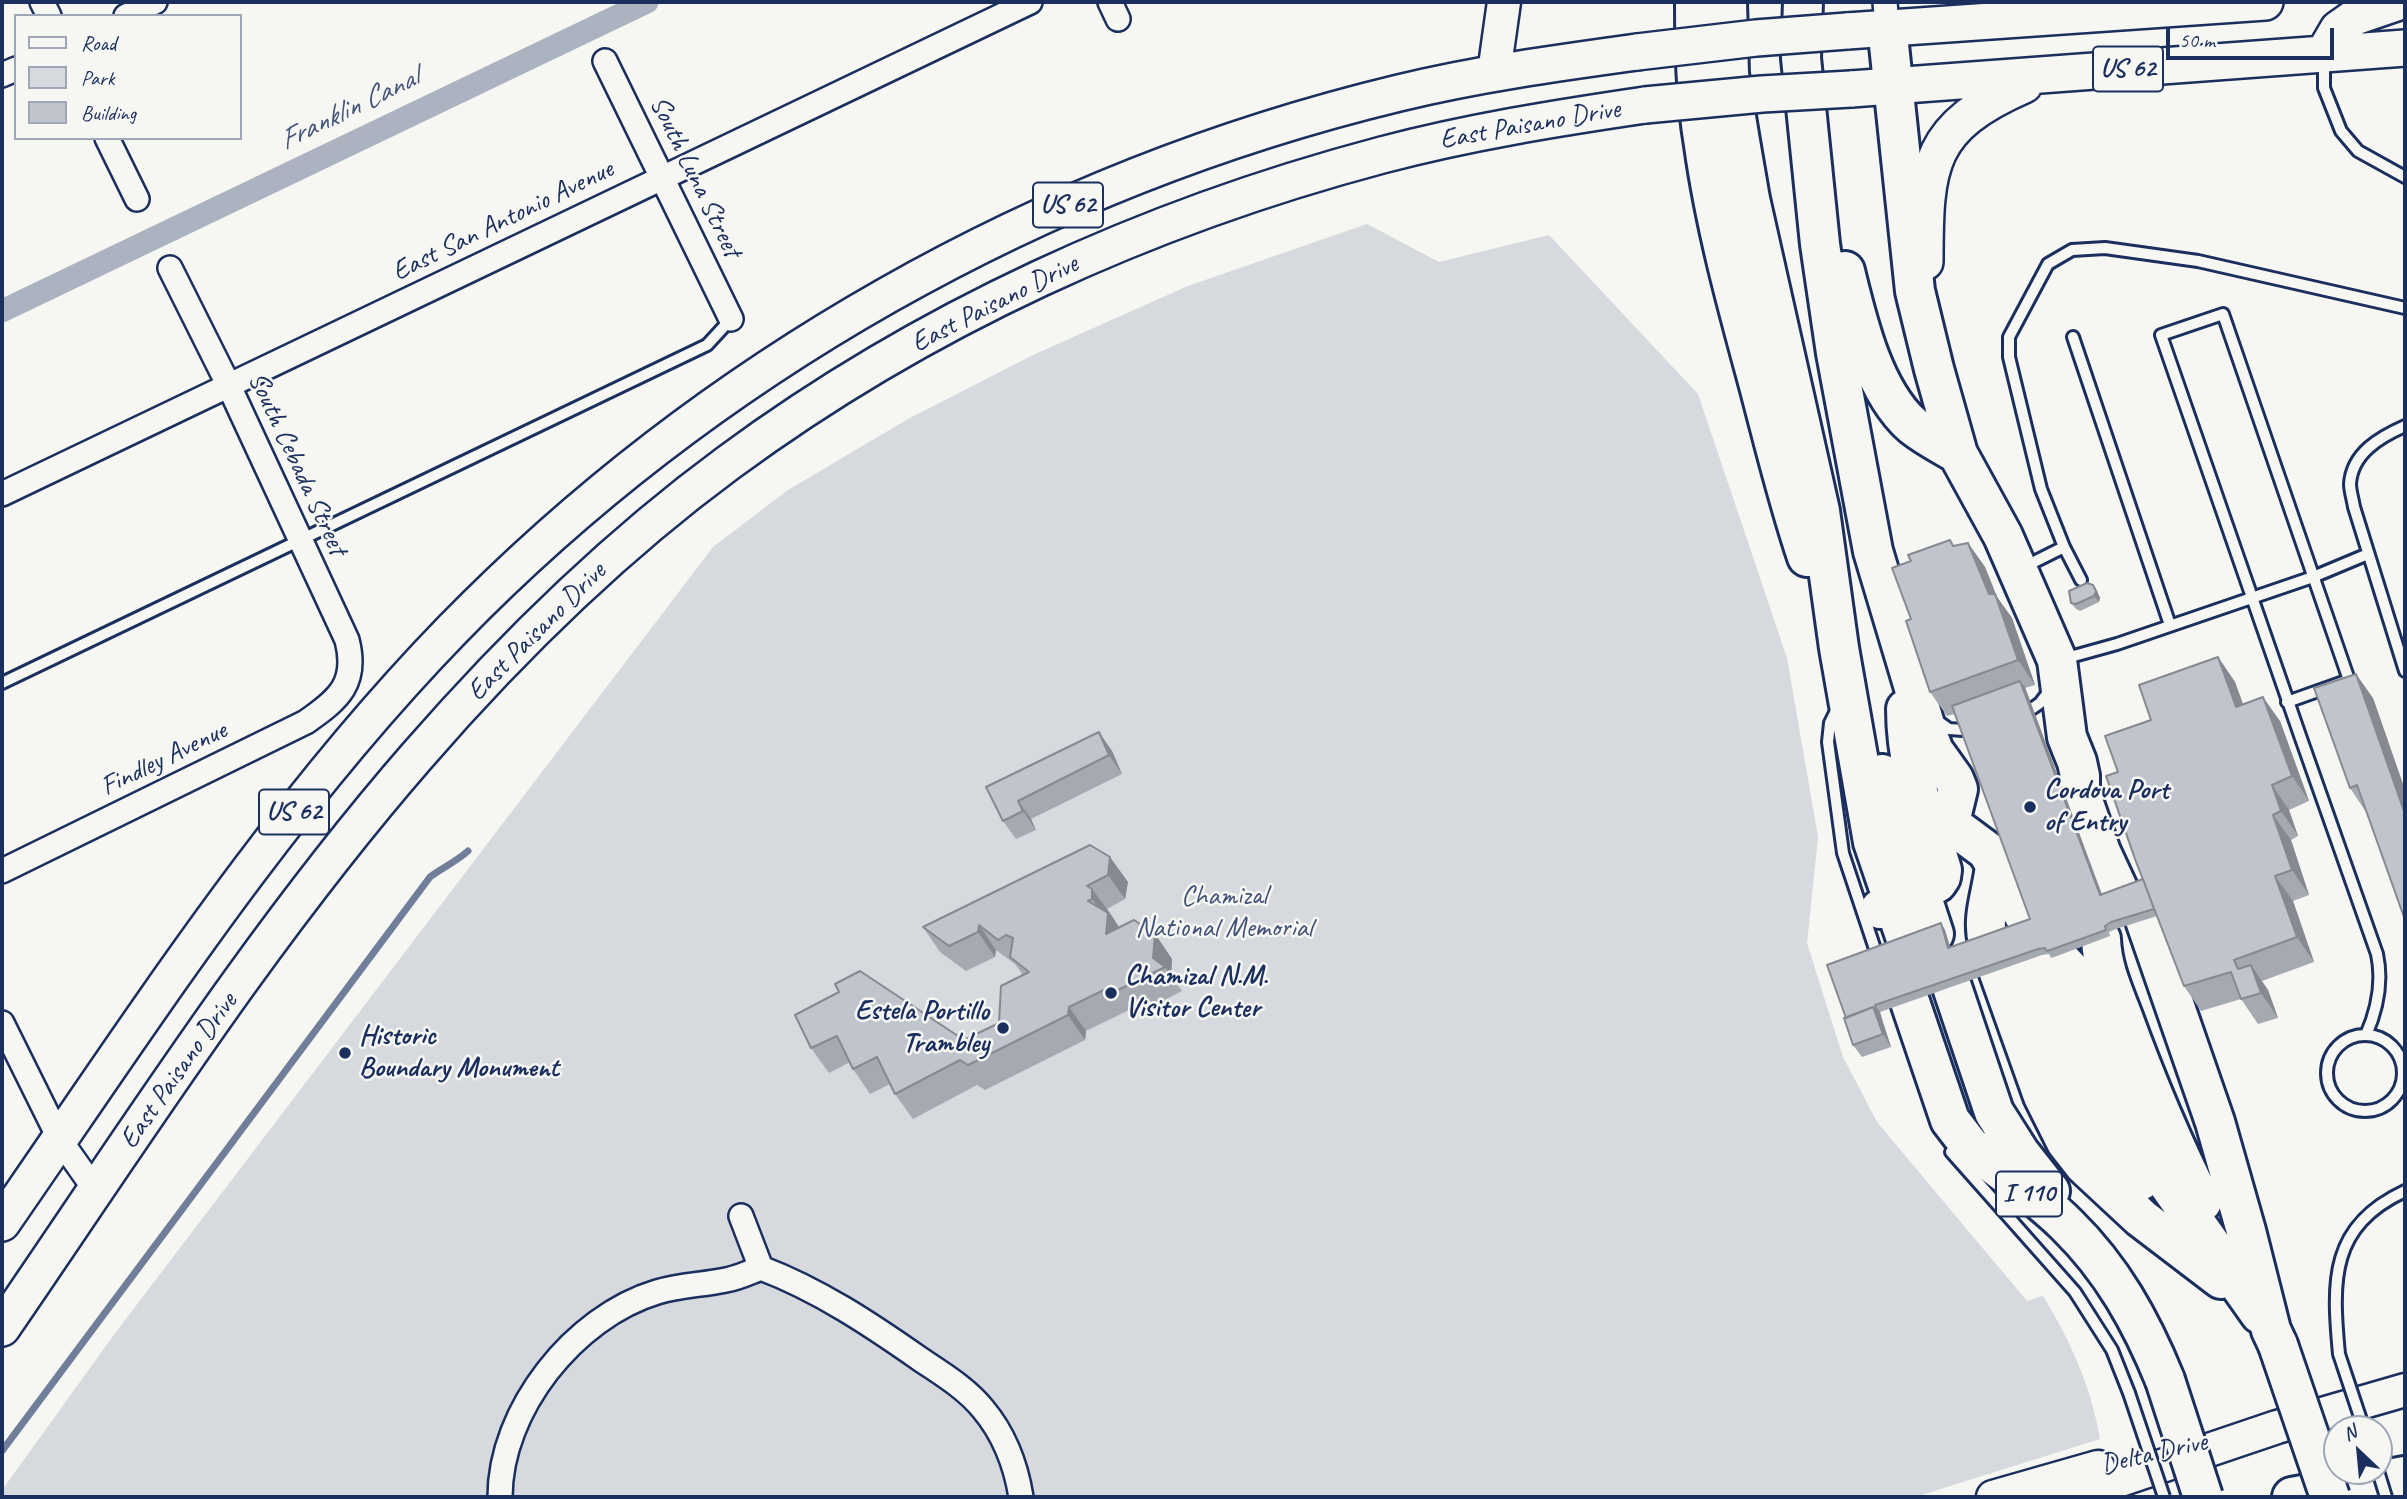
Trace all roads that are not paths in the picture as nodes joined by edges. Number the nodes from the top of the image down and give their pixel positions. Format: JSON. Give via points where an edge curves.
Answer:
{"nodes":[{"id":1,"x":155,"y":2,"type":"edge"},
{"id":2,"x":1030,"y":2,"type":"edge"},
{"id":3,"x":1504,"y":2,"type":"edge"},
{"id":4,"x":1695,"y":2,"type":"edge"},
{"id":5,"x":1727,"y":2,"type":"edge"},
{"id":6,"x":1802,"y":2,"type":"edge"},
{"id":7,"x":2265,"y":2,"type":"edge"},
{"id":8,"x":2399,"y":2,"type":"edge"},
{"id":9,"x":2049,"y":8,"type":"edge"},
{"id":10,"x":129,"y":14,"type":"edge"},
{"id":11,"x":1886,"y":14,"type":"edge"},
{"id":12,"x":2405,"y":48,"type":"edge"},
{"id":13,"x":2324,"y":53,"type":"junction"},
{"id":14,"x":605,"y":61,"type":"dead end"},
{"id":15,"x":1494,"y":73,"type":"junction"},
{"id":16,"x":2042,"y":77,"type":"junction"},
{"id":17,"x":1894,"y":86,"type":"junction"},
{"id":18,"x":108,"y":140,"type":"edge"},
{"id":19,"x":1386,"y":153,"type":"junction"},
{"id":20,"x":1812,"y":163,"type":"junction"},
{"id":21,"x":2405,"y":177,"type":"edge"},
{"id":22,"x":663,"y":178,"type":"junction"},
{"id":23,"x":136,"y":200,"type":"dead end"},
{"id":24,"x":170,"y":268,"type":"dead end"},
{"id":25,"x":2405,"y":308,"type":"edge"},
{"id":26,"x":731,"y":320,"type":"joint"},
{"id":27,"x":1925,"y":329,"type":"junction"},
{"id":28,"x":2073,"y":337,"type":"dead end"},
{"id":29,"x":229,"y":386,"type":"junction"},
{"id":30,"x":2405,"y":426,"type":"edge"},
{"id":31,"x":1958,"y":454,"type":"junction"},
{"id":32,"x":2,"y":494,"type":"edge"},
{"id":33,"x":300,"y":540,"type":"junction"},
{"id":34,"x":2064,"y":547,"type":"junction"},
{"id":35,"x":2368,"y":554,"type":"junction"},
{"id":36,"x":2019,"y":569,"type":"junction"},
{"id":37,"x":2313,"y":577,"type":"junction"},
{"id":38,"x":2081,"y":580,"type":"dead end"},
{"id":39,"x":2251,"y":598,"type":"junction"},
{"id":40,"x":2170,"y":625,"type":"junction"},
{"id":41,"x":1839,"y":648,"type":"junction"},
{"id":42,"x":1907,"y":666,"type":"junction"},
{"id":43,"x":2059,"y":668,"type":"junction"},
{"id":44,"x":2405,"y":671,"type":"edge"},
{"id":45,"x":2,"y":683,"type":"edge"},
{"id":46,"x":344,"y":688,"type":"joint"},
{"id":47,"x":2287,"y":702,"type":"junction"},
{"id":48,"x":1850,"y":705,"type":"junction"},
{"id":49,"x":1920,"y":706,"type":"junction"},
{"id":50,"x":2033,"y":708,"type":"edge"},
{"id":51,"x":1963,"y":730,"type":"edge"},
{"id":52,"x":2,"y":871,"type":"edge"},
{"id":53,"x":1901,"y":900,"type":"junction"},
{"id":54,"x":2126,"y":901,"type":"junction"},
{"id":55,"x":1974,"y":949,"type":"junction"},
{"id":56,"x":4,"y":1035,"type":"edge"},
{"id":57,"x":2366,"y":1035,"type":"junction"},
{"id":58,"x":60,"y":1139,"type":"junction"},
{"id":59,"x":1942,"y":1141,"type":"dead end"},
{"id":60,"x":96,"y":1191,"type":"junction"},
{"id":61,"x":2405,"y":1191,"type":"edge"},
{"id":62,"x":741,"y":1216,"type":"dead end"},
{"id":63,"x":2,"y":1223,"type":"edge"},
{"id":64,"x":2066,"y":1224,"type":"junction"},
{"id":65,"x":2222,"y":1244,"type":"junction"},
{"id":66,"x":2097,"y":1258,"type":"junction"},
{"id":67,"x":761,"y":1268,"type":"junction"},
{"id":68,"x":2248,"y":1299,"type":"junction"},
{"id":69,"x":2,"y":1328,"type":"edge"},
{"id":70,"x":2275,"y":1338,"type":"junction"},
{"id":71,"x":2405,"y":1390,"type":"edge"},
{"id":72,"x":2359,"y":1415,"type":"edge"},
{"id":73,"x":2277,"y":1427,"type":"junction"},
{"id":74,"x":2323,"y":1428,"type":"edge"},
{"id":75,"x":2348,"y":1485,"type":"edge"},
{"id":76,"x":2356,"y":1485,"type":"edge"},
{"id":77,"x":500,"y":1497,"type":"edge"},
{"id":78,"x":1021,"y":1497,"type":"edge"},
{"id":79,"x":1993,"y":1497,"type":"edge"},
{"id":80,"x":2070,"y":1497,"type":"edge"},
{"id":81,"x":2164,"y":1497,"type":"edge"},
{"id":82,"x":2203,"y":1497,"type":"edge"},
{"id":83,"x":2292,"y":1497,"type":"edge"},
{"id":84,"x":2386,"y":1497,"type":"edge"}],
"edges":[{"from":1,"to":10,"type":"street"},
{"from":2,"to":22,"type":"street","name":"East San Antonio Avenue"},
{"from":3,"to":15,"type":"main road"},
{"from":4,"to":41,"type":"highway","via":[[1703,143],[1730,276],[1794,519]]},
{"from":5,"to":41,"type":"highway","via":[[1730,74],[1740,141],[1820,512]]},
{"from":6,"to":20,"type":"highway","via":[[1801,58]]},
{"from":7,"to":9,"type":"main road","name":"East Paisano Drive","number":"US 62"},
{"from":8,"to":13,"type":"main road","via":[[2355,17],[2338,29]]},
{"from":9,"to":11,"type":"main road","name":"East Paisano Drive","number":"US 62"},
{"from":11,"to":15,"type":"main road","name":"East Paisano Drive","number":"US 62","bridge":true,"via":[[1847,31],[1637,52]]},
{"from":11,"to":17,"type":"highway"},
{"from":12,"to":13,"type":"main road","name":"East Paisano Drive","number":"US 62"},
{"from":13,"to":16,"type":"main road","name":"East Paisano Drive","number":"US 62"},
{"from":13,"to":21,"type":"lane","via":[[2323,88],[2341,131],[2358,150]]},
{"from":14,"to":22,"type":"street","name":"South Luna Street"},
{"from":15,"to":19,"type":"main road","via":[[1487,100],[1478,109],[1415,127]]},
{"from":15,"to":58,"type":"main road","name":"East Paisano Drive","number":"US 62","via":[[1397,93],[1276,127],[1081,199],[888,294],[785,357],[658,446],[535,550],[372,718],[233,892]]},
{"from":16,"to":17,"type":"main road","name":"East Paisano Drive","number":"US 62"},
{"from":16,"to":27,"type":"main road","via":[[1991,99],[1966,116],[1934,158],[1925,237]]},
{"from":17,"to":19,"type":"main road","name":"East Paisano Drive","number":"US 62","bridge":true,"via":[[1645,104],[1482,131]]},
{"from":17,"to":27,"type":"highway","via":[[1915,291]]},
{"from":18,"to":23,"type":"street"},
{"from":19,"to":60,"type":"main road","name":"East Paisano Drive","number":"US 62","via":[[1228,201],[1107,248],[981,307],[799,413],[665,513],[590,576],[412,762],[321,874],[201,1037]]},
{"from":20,"to":31,"type":"highway","via":[[1861,330],[1891,401],[1913,425]]},
{"from":20,"to":42,"type":"highway","number":"I 110","via":[[1834,339],[1862,493],[1878,574]]},
{"from":22,"to":26,"type":"street","name":"South Luna Street"},
{"from":22,"to":29,"type":"street","name":"East San Antonio Avenue"},
{"from":24,"to":29,"type":"street","name":"South Cebada Street"},
{"from":25,"to":34,"type":"lane","via":[[2199,261],[2105,248],[2072,250],[2048,264],[2009,337],[2009,357],[2041,489]]},
{"from":26,"to":33,"type":"lane","via":[[707,345]]},
{"from":27,"to":31,"type":"highway"},
{"from":28,"to":40,"type":"lane"},
{"from":29,"to":32,"type":"street","name":"East San Antonio Avenue"},
{"from":29,"to":33,"type":"street","name":"South Cebada Street"},
{"from":30,"to":35,"type":"lane","via":[[2382,437],[2355,466],[2350,484]]},
{"from":31,"to":36,"type":"highway"},
{"from":33,"to":45,"type":"lane"},
{"from":33,"to":46,"type":"street","name":"South Cebada Street","via":[[347,640],[352,658]]},
{"from":34,"to":36,"type":"lane"},
{"from":34,"to":38,"type":"lane"},
{"from":35,"to":37,"type":"lane"},
{"from":35,"to":44,"type":"lane"},
{"from":36,"to":43,"type":"highway"},
{"from":37,"to":39,"type":"lane"},
{"from":37,"to":39,"type":"lane","via":[[2223,314],[2161,335]]},
{"from":37,"to":47,"type":"lane","via":[[2349,680]]},
{"from":39,"to":40,"type":"lane"},
{"from":39,"to":47,"type":"lane"},
{"from":40,"to":43,"type":"lane"},
{"from":41,"to":48,"type":"highway"},
{"from":42,"to":49,"type":"highway","number":"I 110"},
{"from":42,"to":53,"type":"highway","via":[[1910,766],[1942,870],[1937,883]]},
{"from":43,"to":50,"type":"lane"},
{"from":43,"to":54,"type":"highway","via":[[2067,737],[2077,762],[2080,792]]},
{"from":46,"to":52,"type":"street","name":"Findley Avenue","via":[[306,722]]},
{"from":47,"to":57,"type":"lane","via":[[2379,964],[2376,1014]]},
{"from":48,"to":53,"type":"highway","number":"I 110","via":[[1871,757]]},
{"from":48,"to":53,"type":"highway","number":"I 110","via":[[1850,767],[1860,843]]},
{"from":48,"to":55,"type":"lane","via":[[1830,723],[1828,743],[1843,853]]},
{"from":49,"to":51,"type":"lane","via":[[1949,729]]},
{"from":49,"to":55,"type":"highway","number":"I 110","via":[[1934,751],[1958,789],[1951,818],[1956,828],[1987,851]]},
{"from":53,"to":55,"type":"highway","number":"I 110"},
{"from":54,"to":65,"type":"highway","via":[[2203,1035],[2236,1148]]},
{"from":54,"to":65,"type":"highway","via":[[2102,959],[2137,1057]]},
{"from":55,"to":64,"type":"highway","number":"I 110","via":[[1957,1084],[2006,1161]]},
{"from":55,"to":64,"type":"highway","number":"I 110","via":[[1950,1120],[1970,1146]]},
{"from":55,"to":65,"type":"highway","number":"I 110","via":[[2066,1142],[2084,1165],[2131,1209]]},
{"from":55,"to":65,"type":"highway","number":"I 110","via":[[2004,1076],[2033,1138],[2052,1161],[2157,1245]]},
{"from":55,"to":66,"type":"highway","number":"I 110","via":[[1989,1098],[2020,1153]]},
{"from":55,"to":68,"type":"highway","number":"I 110","via":[[2070,1069],[2094,1124],[2111,1148]]},
{"from":55,"to":68,"type":"highway","number":"I 110","via":[[2069,968],[2132,1133]]},
{"from":56,"to":58,"type":"street"},
{"from":57,"to":57,"type":"lane","via":[[2339,1046],[2327,1073],[2338,1100],[2365,1112],[2392,1100],[2404,1074],[2393,1046]]},
{"from":58,"to":60,"type":"street"},
{"from":58,"to":63,"type":"main road","name":"East Paisano Drive","number":"US 62"},
{"from":59,"to":81,"type":"lane","bridge":true,"via":[[2075,1292],[2112,1350]]},
{"from":60,"to":69,"type":"main road","name":"East Paisano Drive","number":"US 62"},
{"from":61,"to":72,"type":"lane","bridge":true,"via":[[2361,1219],[2339,1263],[2335,1315],[2339,1354]]},
{"from":62,"to":67,"type":"street"},
{"from":64,"to":66,"type":"highway","number":"I 110"},
{"from":65,"to":68,"type":"highway"},
{"from":65,"to":70,"type":"highway"},
{"from":66,"to":82,"type":"highway","number":"I 110","bridge":true,"via":[[2147,1336]]},
{"from":67,"to":77,"type":"street","via":[[727,1280],[656,1292],[608,1315],[582,1334],[557,1358],[526,1403],[506,1455]]},
{"from":67,"to":78,"type":"street","via":[[799,1283],[872,1325],[955,1382],[983,1409],[1003,1440]]},
{"from":68,"to":70,"type":"highway","number":"I 110"},
{"from":70,"to":74,"type":"highway","bridge":true},
{"from":71,"to":73,"type":"main road","name":"Delta Drive"},
{"from":73,"to":79,"type":"main road","name":"Delta Drive","via":[[2130,1458]]},
{"from":73,"to":80,"type":"main road","name":"Delta Drive"},
{"from":75,"to":83,"type":"highway"},
{"from":76,"to":84,"type":"lane","bridge":true}]}
